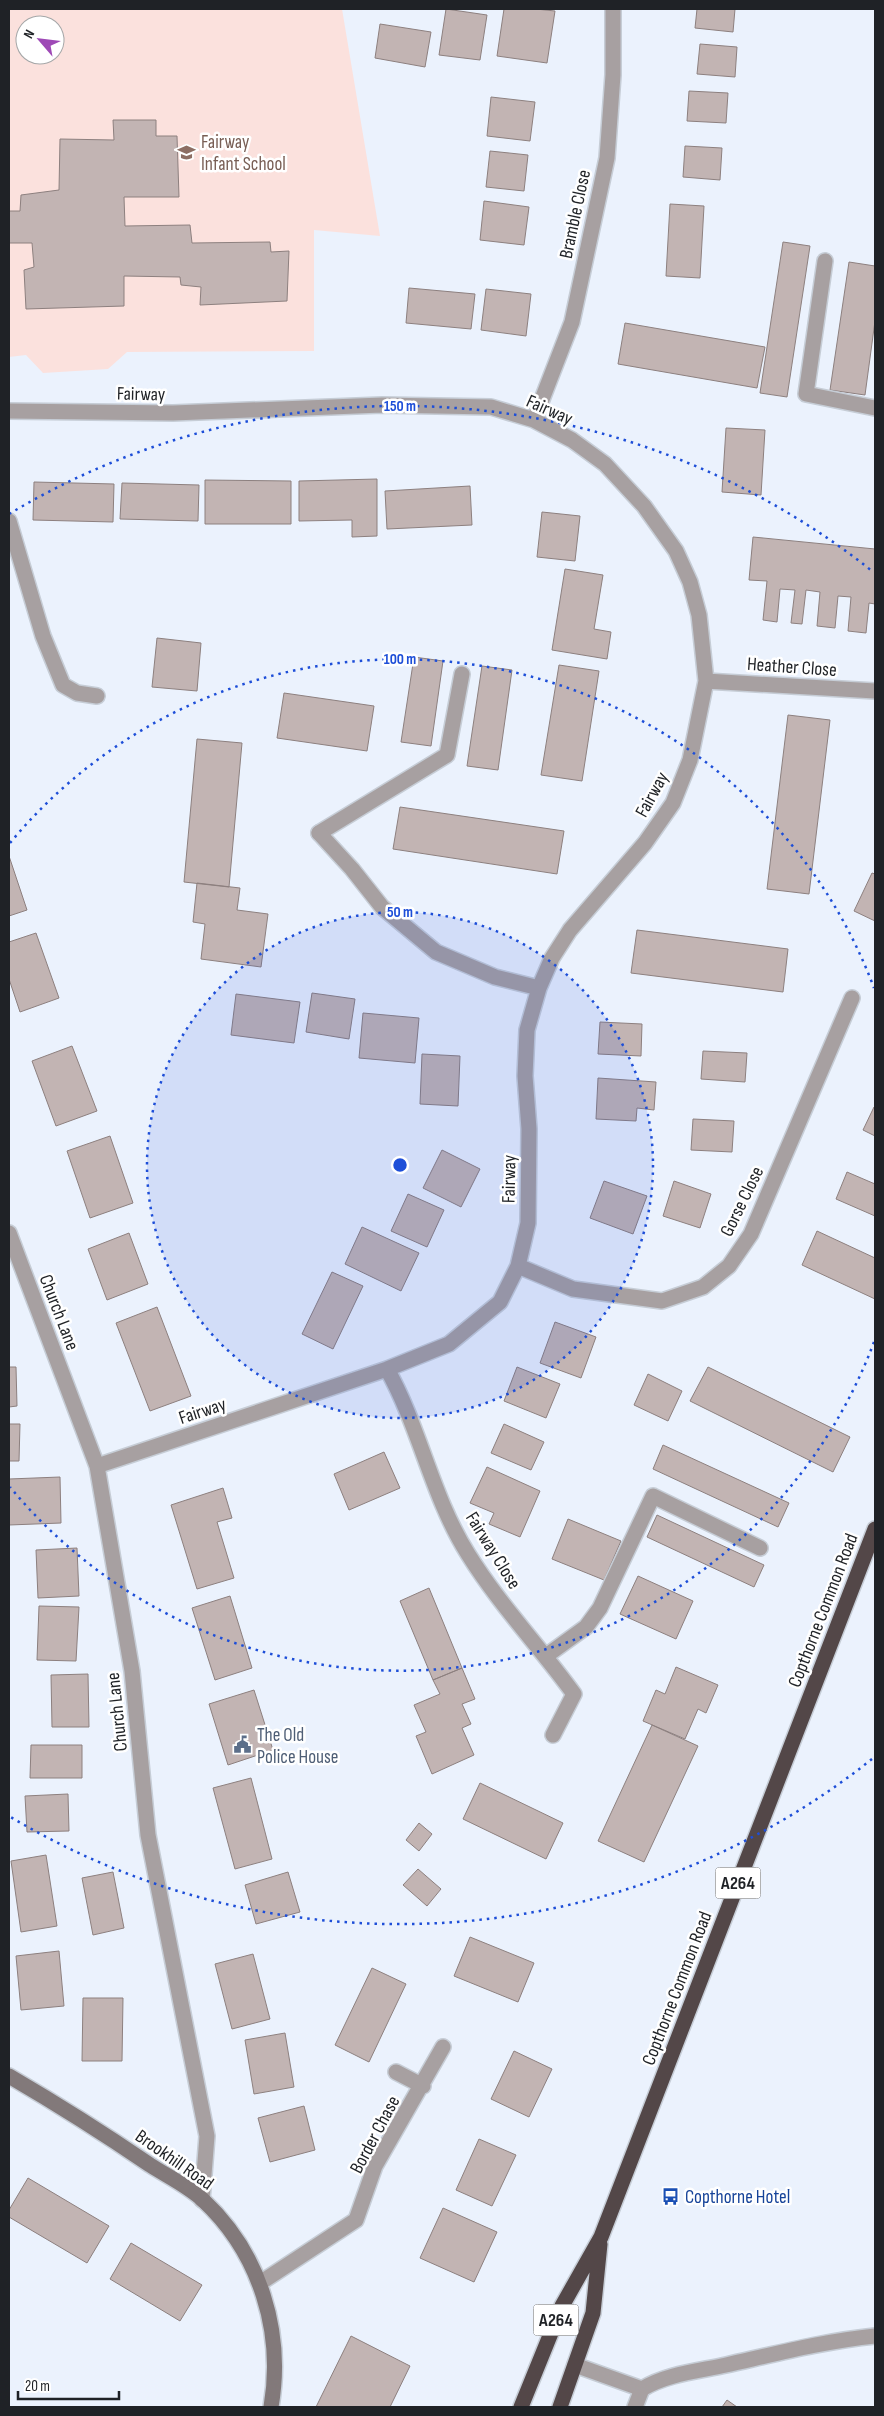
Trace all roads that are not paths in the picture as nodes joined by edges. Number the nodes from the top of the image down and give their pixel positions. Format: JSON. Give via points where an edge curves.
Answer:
{"nodes":[{"id":1,"x":613,"y":9,"type":"edge"},
{"id":2,"x":825,"y":261,"type":"dead end"},
{"id":3,"x":875,"y":408,"type":"edge"},
{"id":4,"x":9,"y":411,"type":"edge"},
{"id":5,"x":534,"y":420,"type":"junction"},
{"id":6,"x":9,"y":521,"type":"edge"},
{"id":7,"x":462,"y":674,"type":"dead end"},
{"id":8,"x":706,"y":680,"type":"junction"},
{"id":9,"x":875,"y":691,"type":"edge"},
{"id":10,"x":97,"y":696,"type":"dead end"},
{"id":11,"x":538,"y":988,"type":"junction"},
{"id":12,"x":852,"y":998,"type":"dead end"},
{"id":13,"x":9,"y":1233,"type":"edge"},
{"id":14,"x":518,"y":1266,"type":"junction"},
{"id":15,"x":387,"y":1370,"type":"junction"},
{"id":16,"x":97,"y":1466,"type":"junction"},
{"id":17,"x":875,"y":1529,"type":"edge"},
{"id":18,"x":760,"y":1548,"type":"dead end"},
{"id":19,"x":546,"y":1656,"type":"junction"},
{"id":20,"x":553,"y":1735,"type":"dead end"},
{"id":21,"x":444,"y":2047,"type":"dead end"},
{"id":22,"x":396,"y":2072,"type":"dead end"},
{"id":23,"x":9,"y":2076,"type":"edge"},
{"id":24,"x":423,"y":2086,"type":"junction"},
{"id":25,"x":202,"y":2200,"type":"junction"},
{"id":26,"x":601,"y":2237,"type":"junction"},
{"id":27,"x":260,"y":2283,"type":"junction"},
{"id":28,"x":875,"y":2336,"type":"edge"},
{"id":29,"x":575,"y":2365,"type":"junction"},
{"id":30,"x":642,"y":2390,"type":"junction"},
{"id":31,"x":271,"y":2407,"type":"edge"},
{"id":32,"x":521,"y":2407,"type":"edge"},
{"id":33,"x":560,"y":2407,"type":"edge"},
{"id":34,"x":635,"y":2407,"type":"edge"}],
"edges":[{"from":1,"to":5,"type":"street","name":"Bramble Close","via":[[613,74],[607,158],[572,322]]},
{"from":2,"to":3,"type":"street","via":[[806,394]]},
{"from":4,"to":5,"type":"street","name":"Fairway","via":[[174,413],[382,404],[491,407]]},
{"from":5,"to":8,"type":"street","name":"Fairway","via":[[572,440],[605,464],[644,506],[676,551],[690,582],[699,615]]},
{"from":6,"to":10,"type":"street","via":[[43,636],[64,685],[77,693]]},
{"from":7,"to":11,"type":"street","via":[[447,755],[319,833],[382,907],[436,952],[495,977]]},
{"from":8,"to":9,"type":"street","name":"Heather Close"},
{"from":8,"to":11,"type":"street","name":"Fairway","via":[[690,760],[673,802],[645,843],[570,930]]},
{"from":11,"to":14,"type":"street","name":"Fairway","via":[[527,1030],[528,1223]]},
{"from":12,"to":14,"type":"street","name":"Gorse Close","via":[[751,1234],[729,1266],[703,1287],[662,1301],[627,1298],[573,1290]]},
{"from":13,"to":16,"type":"street","name":"Church Lane"},
{"from":14,"to":15,"type":"street","name":"Fairway","via":[[500,1302],[450,1344]]},
{"from":15,"to":16,"type":"street","name":"Fairway"},
{"from":15,"to":19,"type":"street","name":"Fairway Close","via":[[399,1390],[438,1493],[468,1554],[511,1615]]},
{"from":16,"to":25,"type":"street","name":"Church Lane","via":[[132,1671],[148,1835],[207,2136]]},
{"from":17,"to":26,"type":"highway","name":"Copthorne Common Road","number":"A264"},
{"from":18,"to":19,"type":"street","via":[[653,1496],[600,1608],[586,1627]]},
{"from":19,"to":20,"type":"street","name":"Fairway Close","via":[[574,1694]]},
{"from":21,"to":24,"type":"street","name":"Border Chase"},
{"from":22,"to":24,"type":"street"},
{"from":23,"to":25,"type":"street","name":"Brookhill Road","via":[[76,2115]]},
{"from":24,"to":27,"type":"street","name":"Border Chase","via":[[376,2166],[356,2220]]},
{"from":25,"to":27,"type":"street","name":"Brookhill Road","via":[[233,2236]]},
{"from":26,"to":29,"type":"highway","name":"Copthorne Common Road","number":"A264","via":[[593,2313]]},
{"from":26,"to":32,"type":"highway","name":"Copthorne Common Road","number":"A264","via":[[562,2306]]},
{"from":27,"to":31,"type":"street","name":"Brookhill Road","via":[[273,2339],[275,2363]]},
{"from":28,"to":30,"type":"street","via":[[841,2340],[654,2381]]},
{"from":29,"to":30,"type":"street"},
{"from":29,"to":33,"type":"highway","name":"Copthorne Common Road","number":"A264"},
{"from":30,"to":34,"type":"street"}]}
